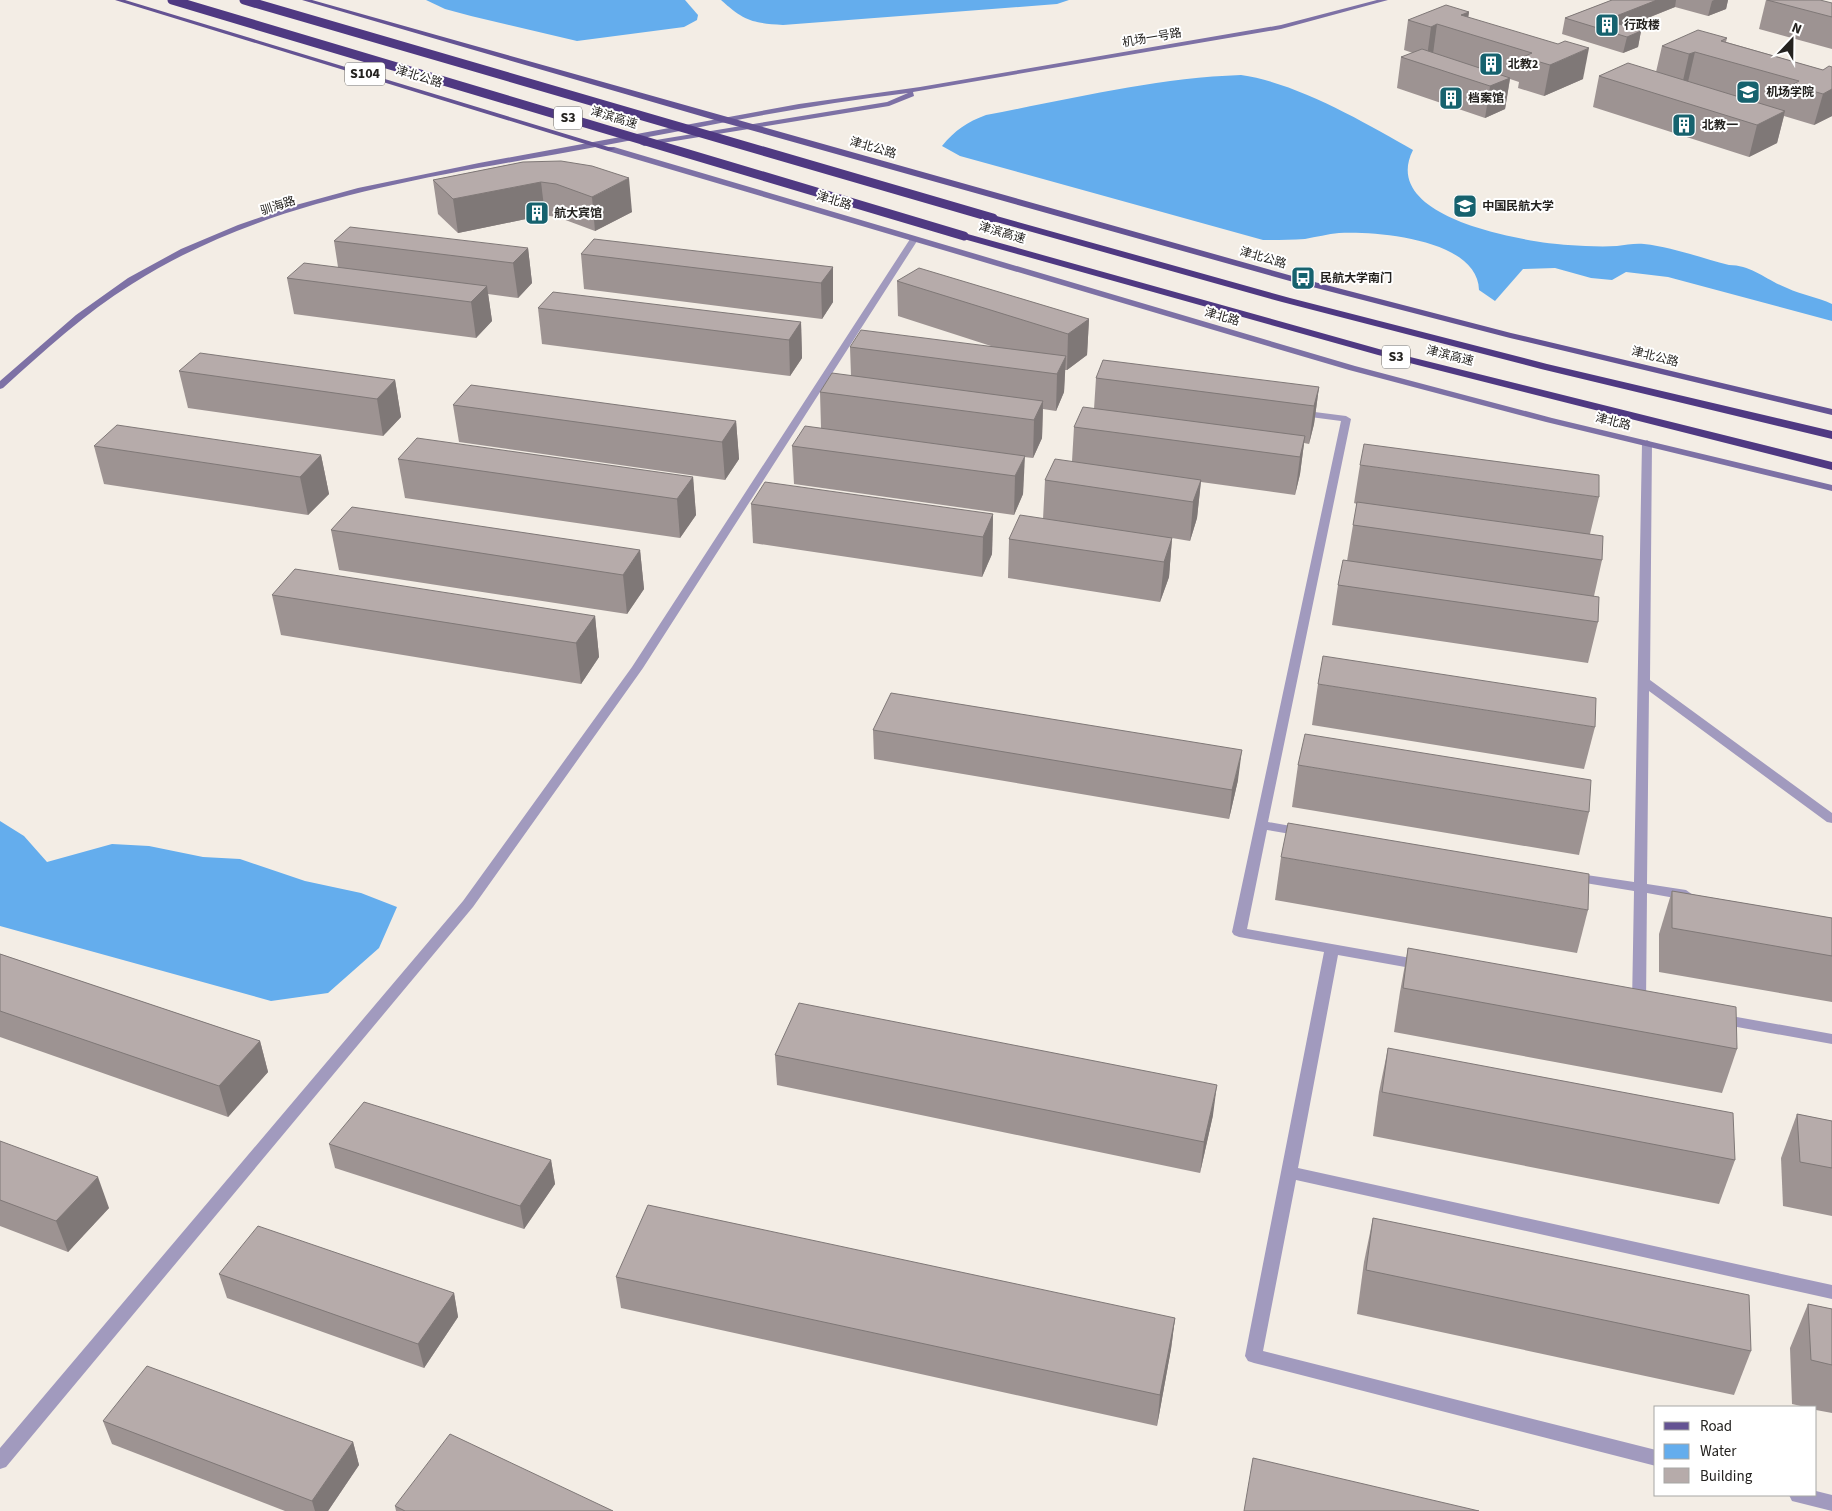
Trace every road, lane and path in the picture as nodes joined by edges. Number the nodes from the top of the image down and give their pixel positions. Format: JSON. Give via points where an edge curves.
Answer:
{"nodes":[{"id":1,"x":118,"y":0,"type":"edge"},
{"id":2,"x":172,"y":0,"type":"edge"},
{"id":3,"x":244,"y":0,"type":"edge"},
{"id":4,"x":305,"y":0,"type":"edge"},
{"id":5,"x":1385,"y":0,"type":"edge"},
{"id":6,"x":920,"y":89,"type":"junction"},
{"id":7,"x":721,"y":120,"type":"junction"},
{"id":8,"x":753,"y":127,"type":"junction"},
{"id":9,"x":743,"y":129,"type":"junction"},
{"id":10,"x":597,"y":144,"type":"junction"},
{"id":11,"x":611,"y":149,"type":"junction"},
{"id":12,"x":915,"y":238,"type":"junction"},
{"id":13,"x":0,"y":386,"type":"edge"},
{"id":14,"x":0,"y":395,"type":"edge"},
{"id":15,"x":1288,"y":412,"type":"edge"},
{"id":16,"x":1832,"y":412,"type":"edge"},
{"id":17,"x":1832,"y":418,"type":"edge"},
{"id":18,"x":1832,"y":435,"type":"edge"},
{"id":19,"x":1647,"y":443,"type":"junction"},
{"id":20,"x":1832,"y":466,"type":"edge"},
{"id":21,"x":1832,"y":488,"type":"edge"},
{"id":22,"x":1643,"y":681,"type":"junction"},
{"id":23,"x":1832,"y":819,"type":"edge"},
{"id":24,"x":1262,"y":825,"type":"junction"},
{"id":25,"x":1320,"y":835,"type":"edge"},
{"id":26,"x":1562,"y":875,"type":"edge"},
{"id":27,"x":1640,"y":888,"type":"junction"},
{"id":28,"x":1697,"y":897,"type":"edge"},
{"id":29,"x":1332,"y":949,"type":"junction"},
{"id":30,"x":1438,"y":968,"type":"edge"},
{"id":31,"x":1639,"y":1004,"type":"edge"},
{"id":32,"x":1706,"y":1017,"type":"edge"},
{"id":33,"x":1832,"y":1039,"type":"edge"},
{"id":34,"x":1289,"y":1172,"type":"junction"},
{"id":35,"x":1832,"y":1292,"type":"edge"},
{"id":36,"x":1654,"y":1457,"type":"edge"},
{"id":37,"x":0,"y":1461,"type":"edge"},
{"id":38,"x":1802,"y":1496,"type":"edge"},
{"id":39,"x":1832,"y":1503,"type":"edge"}],
"edges":[{"from":1,"to":10,"type":"main road","name":"津北公路","number":"S104"},
{"from":2,"to":20,"type":"highway","name":"津滨高速","number":"S3","bridge":true,"via":[[964,236],[1392,356]]},
{"from":3,"to":18,"type":"highway","name":"津滨高速","number":"S3","bridge":true,"via":[[1286,300]]},
{"from":4,"to":7,"type":"main road","name":"津北公路","number":"S104"},
{"from":5,"to":6,"type":"main road","name":"机场一号路","via":[[1281,27]]},
{"from":6,"to":7,"type":"main road","name":"机场一号路","via":[[871,94]]},
{"from":6,"to":8,"type":"main road","name":"机场一号路","via":[[889,104]]},
{"from":7,"to":8,"type":"main road","name":"津北公路","number":"S104"},
{"from":7,"to":9,"type":"main road","name":"津北公路"},
{"from":7,"to":10,"type":"main road","name":"津北公路","number":"S104"},
{"from":8,"to":9,"type":"main road","name":"机场一号路"},
{"from":8,"to":16,"type":"main road","name":"津北公路","number":"S104","via":[[1317,286]]},
{"from":9,"to":11,"type":"main road","name":"津北公路","number":"S104"},
{"from":9,"to":17,"type":"main road","name":"津北公路","number":"S104","via":[[1321,291]]},
{"from":10,"to":11,"type":"main road","name":"津北公路","number":"S104"},
{"from":10,"to":13,"type":"main road","name":"驯海路","via":[[355,192],[293,210],[213,240],[159,265],[114,291]]},
{"from":11,"to":12,"type":"main road","name":"津北路"},
{"from":11,"to":14,"type":"main road","name":"驯海路","via":[[401,185],[301,211],[237,234],[165,268],[117,296],[52,347]]},
{"from":12,"to":19,"type":"main road","name":"津北路","via":[[1352,368]]},
{"from":12,"to":37,"type":"street","via":[[637,668],[468,904]]},
{"from":15,"to":24,"type":"street","via":[[1346,419]]},
{"from":19,"to":21,"type":"main road","name":"津北路"},
{"from":19,"to":22,"type":"street"},
{"from":22,"to":23,"type":"street"},
{"from":22,"to":27,"type":"street"},
{"from":24,"to":25,"type":"street"},
{"from":24,"to":29,"type":"street","via":[[1239,932]]},
{"from":26,"to":27,"type":"street"},
{"from":27,"to":28,"type":"street"},
{"from":27,"to":31,"type":"street"},
{"from":29,"to":30,"type":"street"},
{"from":29,"to":34,"type":"street"},
{"from":32,"to":33,"type":"street"},
{"from":34,"to":35,"type":"street"},
{"from":34,"to":36,"type":"street","via":[[1254,1356]]},
{"from":38,"to":39,"type":"street"}]}
